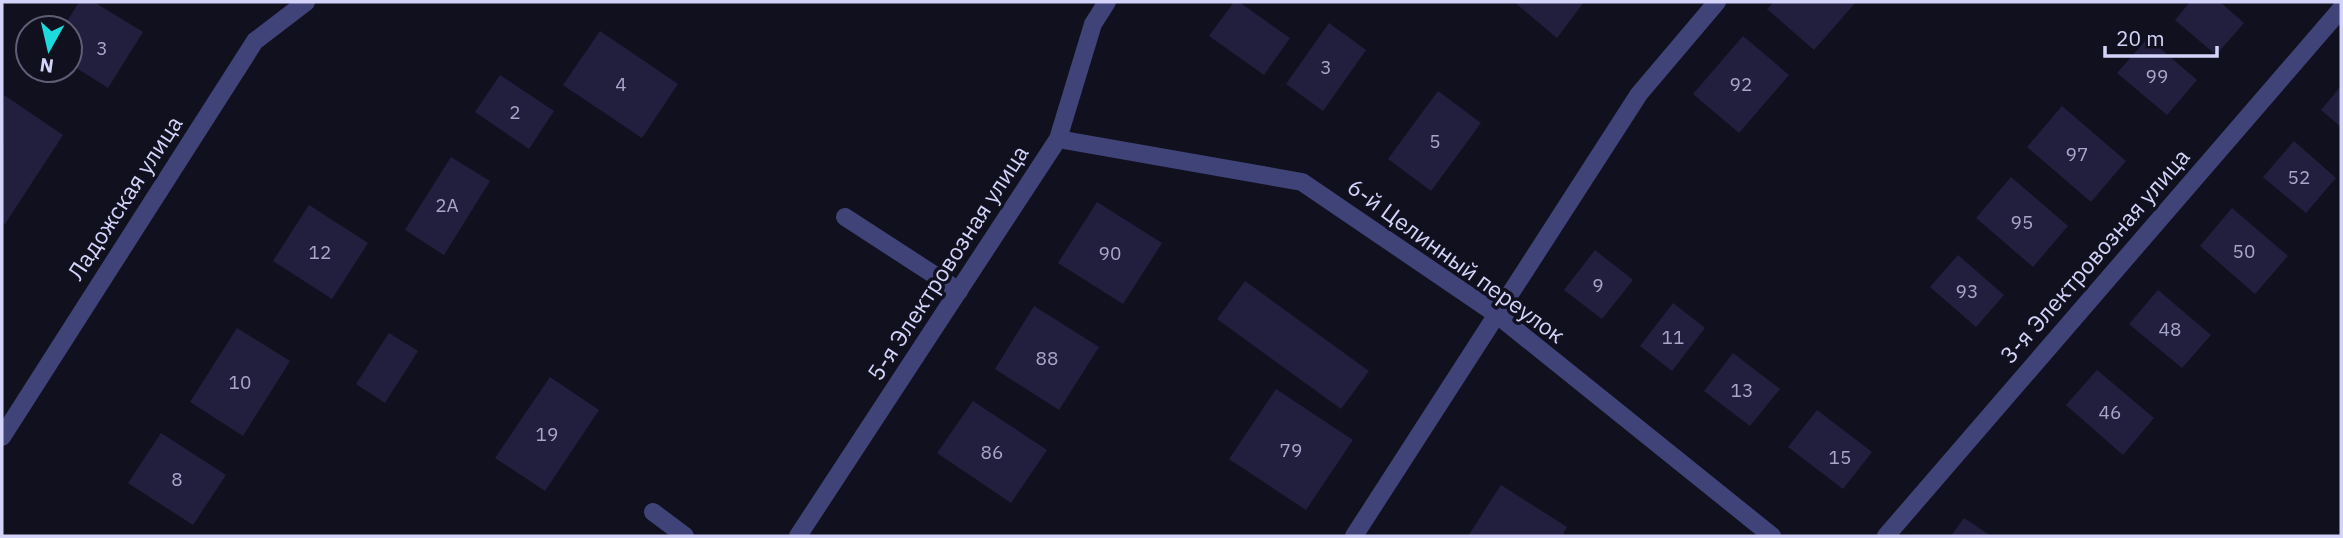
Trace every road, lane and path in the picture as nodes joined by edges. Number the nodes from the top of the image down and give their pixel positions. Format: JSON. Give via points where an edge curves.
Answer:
{"nodes":[{"id":1,"x":306,"y":2,"type":"edge"},
{"id":2,"x":1107,"y":2,"type":"edge"},
{"id":3,"x":1717,"y":2,"type":"edge"},
{"id":4,"x":2341,"y":9,"type":"edge"},
{"id":5,"x":1058,"y":139,"type":"junction"},
{"id":6,"x":845,"y":217,"type":"dead end"},
{"id":7,"x":959,"y":291,"type":"junction"},
{"id":8,"x":1496,"y":314,"type":"junction"},
{"id":9,"x":2,"y":436,"type":"edge"},
{"id":10,"x":653,"y":512,"type":"dead end"},
{"id":11,"x":685,"y":536,"type":"edge"},
{"id":12,"x":798,"y":536,"type":"edge"},
{"id":13,"x":1354,"y":536,"type":"edge"},
{"id":14,"x":1772,"y":536,"type":"edge"},
{"id":15,"x":1886,"y":536,"type":"edge"}],
"edges":[{"from":1,"to":9,"type":"street","name":"Ладожская улица","via":[[255,41]]},
{"from":2,"to":5,"type":"street","name":"5-я Электровозная улица","via":[[1093,24]]},
{"from":3,"to":8,"type":"street","via":[[1639,94]]},
{"from":4,"to":15,"type":"street","name":"3-я Электровозная улица"},
{"from":5,"to":7,"type":"street","name":"5-я Электровозная улица"},
{"from":5,"to":8,"type":"street","name":"6-й Целинный переулок","via":[[1302,182]]},
{"from":6,"to":7,"type":"street"},
{"from":7,"to":12,"type":"street","name":"5-я Электровозная улица"},
{"from":8,"to":13,"type":"street"},
{"from":8,"to":14,"type":"street","name":"6-й Целинный переулок"},
{"from":10,"to":11,"type":"street"}]}
